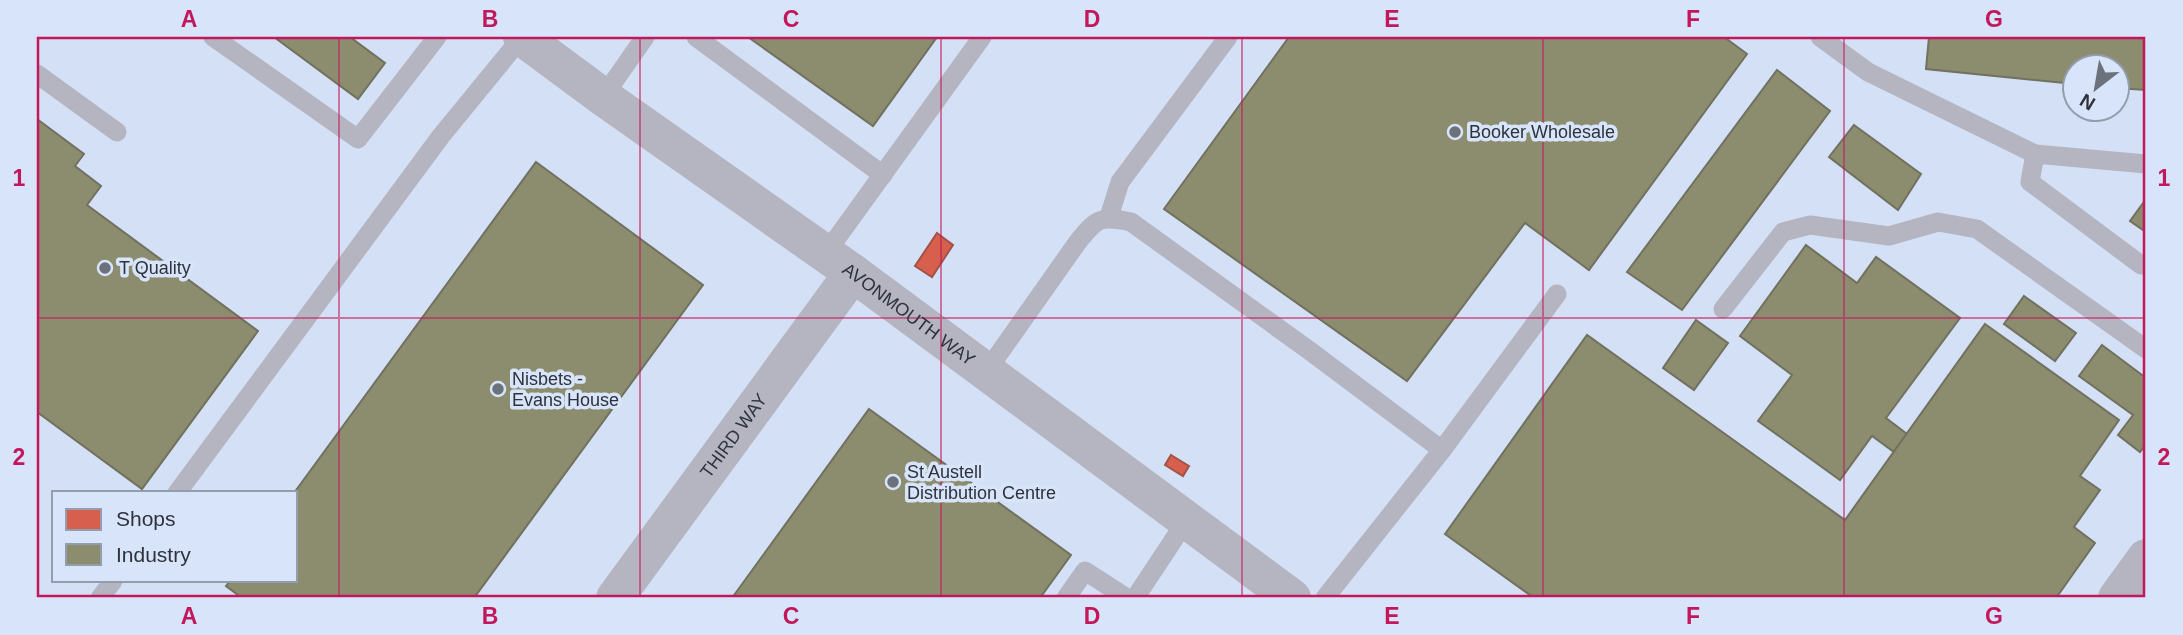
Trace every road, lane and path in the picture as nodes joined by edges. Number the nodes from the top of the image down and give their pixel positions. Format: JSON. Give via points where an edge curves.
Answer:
{"nodes":[{"id":1,"x":214,"y":37,"type":"edge"},
{"id":2,"x":436,"y":37,"type":"edge"},
{"id":3,"x":522,"y":37,"type":"edge"},
{"id":4,"x":645,"y":37,"type":"edge"},
{"id":5,"x":696,"y":37,"type":"edge"},
{"id":6,"x":982,"y":37,"type":"edge"},
{"id":7,"x":1227,"y":37,"type":"edge"},
{"id":8,"x":1820,"y":37,"type":"edge"},
{"id":9,"x":37,"y":74,"type":"edge"},
{"id":10,"x":603,"y":97,"type":"junction"},
{"id":11,"x":117,"y":132,"type":"dead end"},
{"id":12,"x":2035,"y":154,"type":"junction"},
{"id":13,"x":2146,"y":164,"type":"edge"},
{"id":14,"x":883,"y":175,"type":"junction"},
{"id":15,"x":1109,"y":217,"type":"junction"},
{"id":16,"x":839,"y":263,"type":"junction"},
{"id":17,"x":2141,"y":265,"type":"dead end"},
{"id":18,"x":1557,"y":294,"type":"dead end"},
{"id":19,"x":1723,"y":309,"type":"dead end"},
{"id":20,"x":2146,"y":349,"type":"edge"},
{"id":21,"x":986,"y":372,"type":"junction"},
{"id":22,"x":1442,"y":450,"type":"junction"},
{"id":23,"x":178,"y":491,"type":"edge"},
{"id":24,"x":1186,"y":521,"type":"junction"},
{"id":25,"x":2146,"y":558,"type":"edge"},
{"id":26,"x":112,"y":582,"type":"edge"},
{"id":27,"x":100,"y":598,"type":"edge"},
{"id":28,"x":615,"y":598,"type":"edge"},
{"id":29,"x":1066,"y":598,"type":"edge"},
{"id":30,"x":1127,"y":598,"type":"edge"},
{"id":31,"x":1135,"y":598,"type":"edge"},
{"id":32,"x":1292,"y":598,"type":"edge"},
{"id":33,"x":1325,"y":598,"type":"edge"},
{"id":34,"x":2118,"y":598,"type":"edge"}],
"edges":[{"from":1,"to":2,"type":"lane","via":[[358,139]]},
{"from":3,"to":10,"type":"street","name":"AVONMOUTH WAY"},
{"from":3,"to":23,"type":"lane","via":[[441,136]]},
{"from":4,"to":10,"type":"lane"},
{"from":5,"to":14,"type":"lane"},
{"from":6,"to":14,"type":"lane"},
{"from":7,"to":15,"type":"lane","via":[[1120,182]]},
{"from":8,"to":12,"type":"lane","via":[[1868,72]]},
{"from":9,"to":11,"type":"lane"},
{"from":10,"to":16,"type":"street","name":"AVONMOUTH WAY"},
{"from":12,"to":13,"type":"lane"},
{"from":12,"to":17,"type":"lane","via":[[2030,182]]},
{"from":14,"to":16,"type":"lane"},
{"from":15,"to":21,"type":"lane","via":[[1091,225]]},
{"from":15,"to":22,"type":"lane","via":[[1131,222]]},
{"from":16,"to":21,"type":"street","name":"AVONMOUTH WAY"},
{"from":16,"to":28,"type":"street","name":"THIRD WAY"},
{"from":18,"to":22,"type":"lane"},
{"from":19,"to":20,"type":"lane","via":[[1783,232],[1810,225],[1889,236],[1938,222],[1977,229]]},
{"from":21,"to":24,"type":"street","name":"AVONMOUTH WAY"},
{"from":22,"to":33,"type":"lane"},
{"from":24,"to":31,"type":"lane"},
{"from":24,"to":32,"type":"street","name":"AVONMOUTH WAY"},
{"from":25,"to":34,"type":"street"},
{"from":26,"to":27,"type":"lane"},
{"from":29,"to":30,"type":"lane","via":[[1086,571]]}]}
